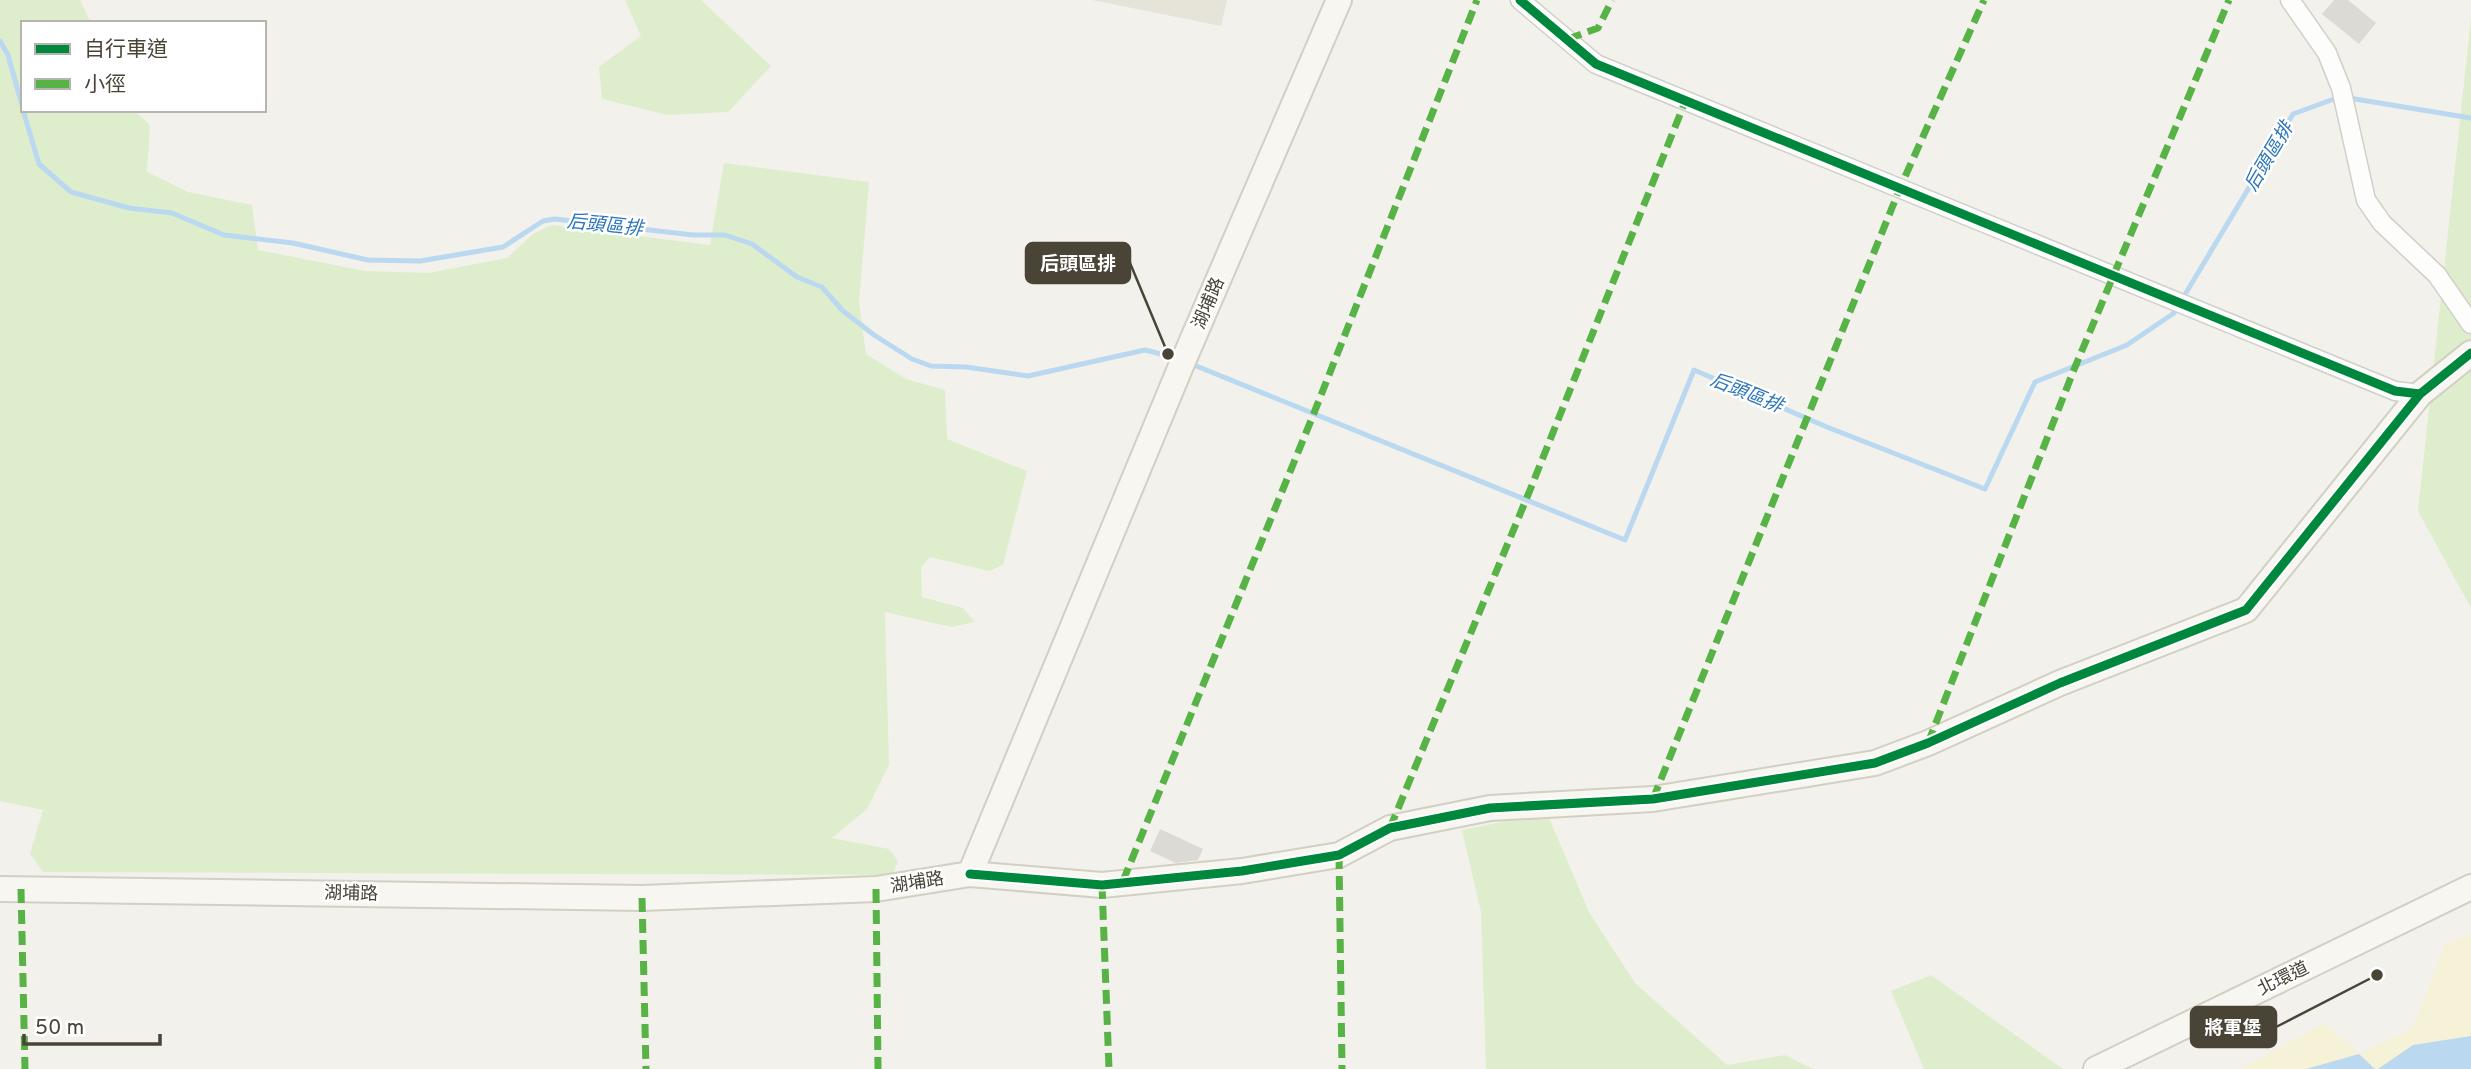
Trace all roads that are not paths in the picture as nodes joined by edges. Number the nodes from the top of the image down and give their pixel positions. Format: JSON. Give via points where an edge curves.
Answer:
{"nodes":[{"id":1,"x":1339,"y":0,"type":"edge"},
{"id":2,"x":1521,"y":0,"type":"edge"},
{"id":3,"x":2290,"y":0,"type":"edge"},
{"id":4,"x":2471,"y":324,"type":"edge"},
{"id":5,"x":2471,"y":353,"type":"edge"},
{"id":6,"x":2420,"y":394,"type":"junction"},
{"id":7,"x":970,"y":874,"type":"junction"},
{"id":8,"x":2471,"y":887,"type":"edge"},
{"id":9,"x":0,"y":889,"type":"edge"},
{"id":10,"x":2096,"y":1069,"type":"edge"}],
"edges":[{"from":1,"to":7,"type":"street","name":"湖埔路"},
{"from":2,"to":6,"type":"street","via":[[1596,64],[2395,391]]},
{"from":3,"to":4,"type":"street","via":[[2327,53],[2341,88],[2366,200],[2382,223],[2437,275]]},
{"from":5,"to":6,"type":"street"},
{"from":6,"to":7,"type":"street","via":[[2246,610],[1875,763],[1653,799],[1490,808],[1390,828],[1339,855],[1242,872],[1102,885]]},
{"from":7,"to":9,"type":"street","name":"湖埔路","via":[[876,889],[642,898]]},
{"from":8,"to":10,"type":"street","name":"北環道"}]}
